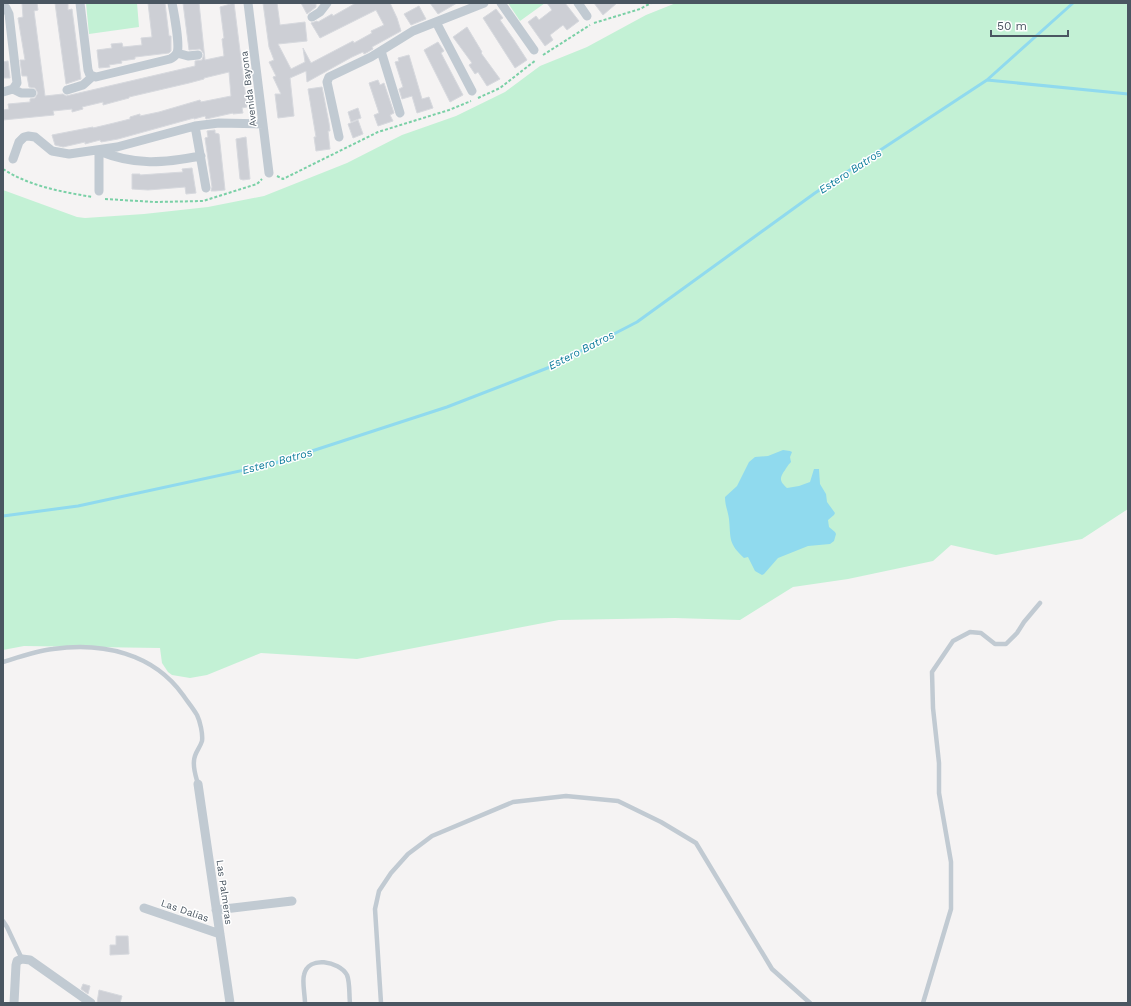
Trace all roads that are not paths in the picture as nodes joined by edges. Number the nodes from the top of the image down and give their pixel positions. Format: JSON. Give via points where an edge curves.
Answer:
{"nodes":[{"id":1,"x":80,"y":3,"type":"edge"},
{"id":2,"x":172,"y":3,"type":"edge"},
{"id":3,"x":248,"y":3,"type":"edge"},
{"id":4,"x":327,"y":3,"type":"edge"},
{"id":5,"x":484,"y":3,"type":"edge"},
{"id":6,"x":501,"y":3,"type":"edge"},
{"id":7,"x":578,"y":3,"type":"edge"},
{"id":8,"x":6,"y":6,"type":"edge"},
{"id":9,"x":587,"y":16,"type":"dead end"},
{"id":10,"x":312,"y":17,"type":"dead end"},
{"id":11,"x":436,"y":22,"type":"junction"},
{"id":12,"x":534,"y":50,"type":"dead end"},
{"id":13,"x":381,"y":51,"type":"junction"},
{"id":14,"x":177,"y":53,"type":"junction"},
{"id":15,"x":198,"y":55,"type":"dead end"},
{"id":16,"x":92,"y":76,"type":"junction"},
{"id":17,"x":13,"y":90,"type":"junction"},
{"id":18,"x":67,"y":90,"type":"dead end"},
{"id":19,"x":472,"y":91,"type":"dead end"},
{"id":20,"x":3,"y":92,"type":"edge"},
{"id":21,"x":32,"y":93,"type":"dead end"},
{"id":22,"x":400,"y":113,"type":"dead end"},
{"id":23,"x":263,"y":124,"type":"junction"},
{"id":24,"x":195,"y":126,"type":"junction"},
{"id":25,"x":339,"y":137,"type":"dead end"},
{"id":26,"x":99,"y":151,"type":"junction"},
{"id":27,"x":200,"y":156,"type":"junction"},
{"id":28,"x":13,"y":159,"type":"dead end"},
{"id":29,"x":269,"y":173,"type":"road end"},
{"id":30,"x":206,"y":188,"type":"dead end"},
{"id":31,"x":98,"y":195,"type":"road end"},
{"id":32,"x":1040,"y":602,"type":"dead end"},
{"id":33,"x":3,"y":662,"type":"edge"},
{"id":34,"x":198,"y":784,"type":"joint"},
{"id":35,"x":292,"y":901,"type":"dead end"},
{"id":36,"x":144,"y":908,"type":"dead end"},
{"id":37,"x":216,"y":910,"type":"junction"},
{"id":38,"x":3,"y":921,"type":"edge"},
{"id":39,"x":220,"y":934,"type":"junction"},
{"id":40,"x":22,"y":959,"type":"junction"},
{"id":41,"x":14,"y":1003,"type":"edge"},
{"id":42,"x":91,"y":1003,"type":"edge"},
{"id":43,"x":230,"y":1003,"type":"edge"},
{"id":44,"x":305,"y":1003,"type":"edge"},
{"id":45,"x":350,"y":1003,"type":"edge"},
{"id":46,"x":381,"y":1003,"type":"edge"},
{"id":47,"x":810,"y":1003,"type":"edge"},
{"id":48,"x":923,"y":1003,"type":"edge"}],
"edges":[{"from":1,"to":16,"type":"street","via":[[88,70]]},
{"from":2,"to":14,"type":"street"},
{"from":3,"to":23,"type":"street","name":"Avenida Bayona"},
{"from":4,"to":10,"type":"street"},
{"from":5,"to":11,"type":"street"},
{"from":6,"to":12,"type":"street"},
{"from":7,"to":9,"type":"street"},
{"from":8,"to":17,"type":"street","via":[[16,80]]},
{"from":11,"to":13,"type":"street"},
{"from":11,"to":19,"type":"street"},
{"from":13,"to":22,"type":"street"},
{"from":13,"to":25,"type":"street","via":[[328,78]]},
{"from":14,"to":15,"type":"street"},
{"from":14,"to":16,"type":"street","via":[[170,59],[99,77]]},
{"from":16,"to":18,"type":"street","via":[[83,85]]},
{"from":17,"to":20,"type":"street"},
{"from":17,"to":21,"type":"street"},
{"from":23,"to":24,"type":"street","via":[[219,123]]},
{"from":23,"to":29,"type":"street","name":"Avenida Bayona"},
{"from":24,"to":26,"type":"street"},
{"from":24,"to":27,"type":"street"},
{"from":26,"to":27,"type":"street","via":[[122,159],[142,162]]},
{"from":26,"to":28,"type":"street","via":[[63,154],[52,151],[35,137],[28,136],[19,142]]},
{"from":26,"to":31,"type":"street"},
{"from":27,"to":30,"type":"street"},
{"from":32,"to":48,"type":"lane","via":[[1006,644],[994,644],[981,633],[970,632],[953,641],[932,672],[939,763],[938,793],[952,862],[951,909]]},
{"from":33,"to":34,"type":"lane","via":[[53,649],[82,647],[124,653],[156,667],[175,684],[197,715],[202,741],[194,760]]},
{"from":34,"to":37,"type":"street","name":"Las Palmeras"},
{"from":35,"to":37,"type":"street"},
{"from":36,"to":39,"type":"street","name":"Las Dalias"},
{"from":37,"to":39,"type":"street","name":"Las Palmeras"},
{"from":38,"to":40,"type":"lane"},
{"from":39,"to":43,"type":"street","name":"Las Palmeras"},
{"from":40,"to":41,"type":"street","via":[[17,961],[16,966]]},
{"from":40,"to":42,"type":"street","via":[[30,960]]},
{"from":44,"to":45,"type":"lane","via":[[304,975],[308,967],[323,962],[340,968],[348,977]]},
{"from":46,"to":47,"type":"lane","via":[[375,909],[379,891],[391,873],[408,854],[432,836],[513,802],[566,796],[618,801],[696,843],[772,968]]}]}
